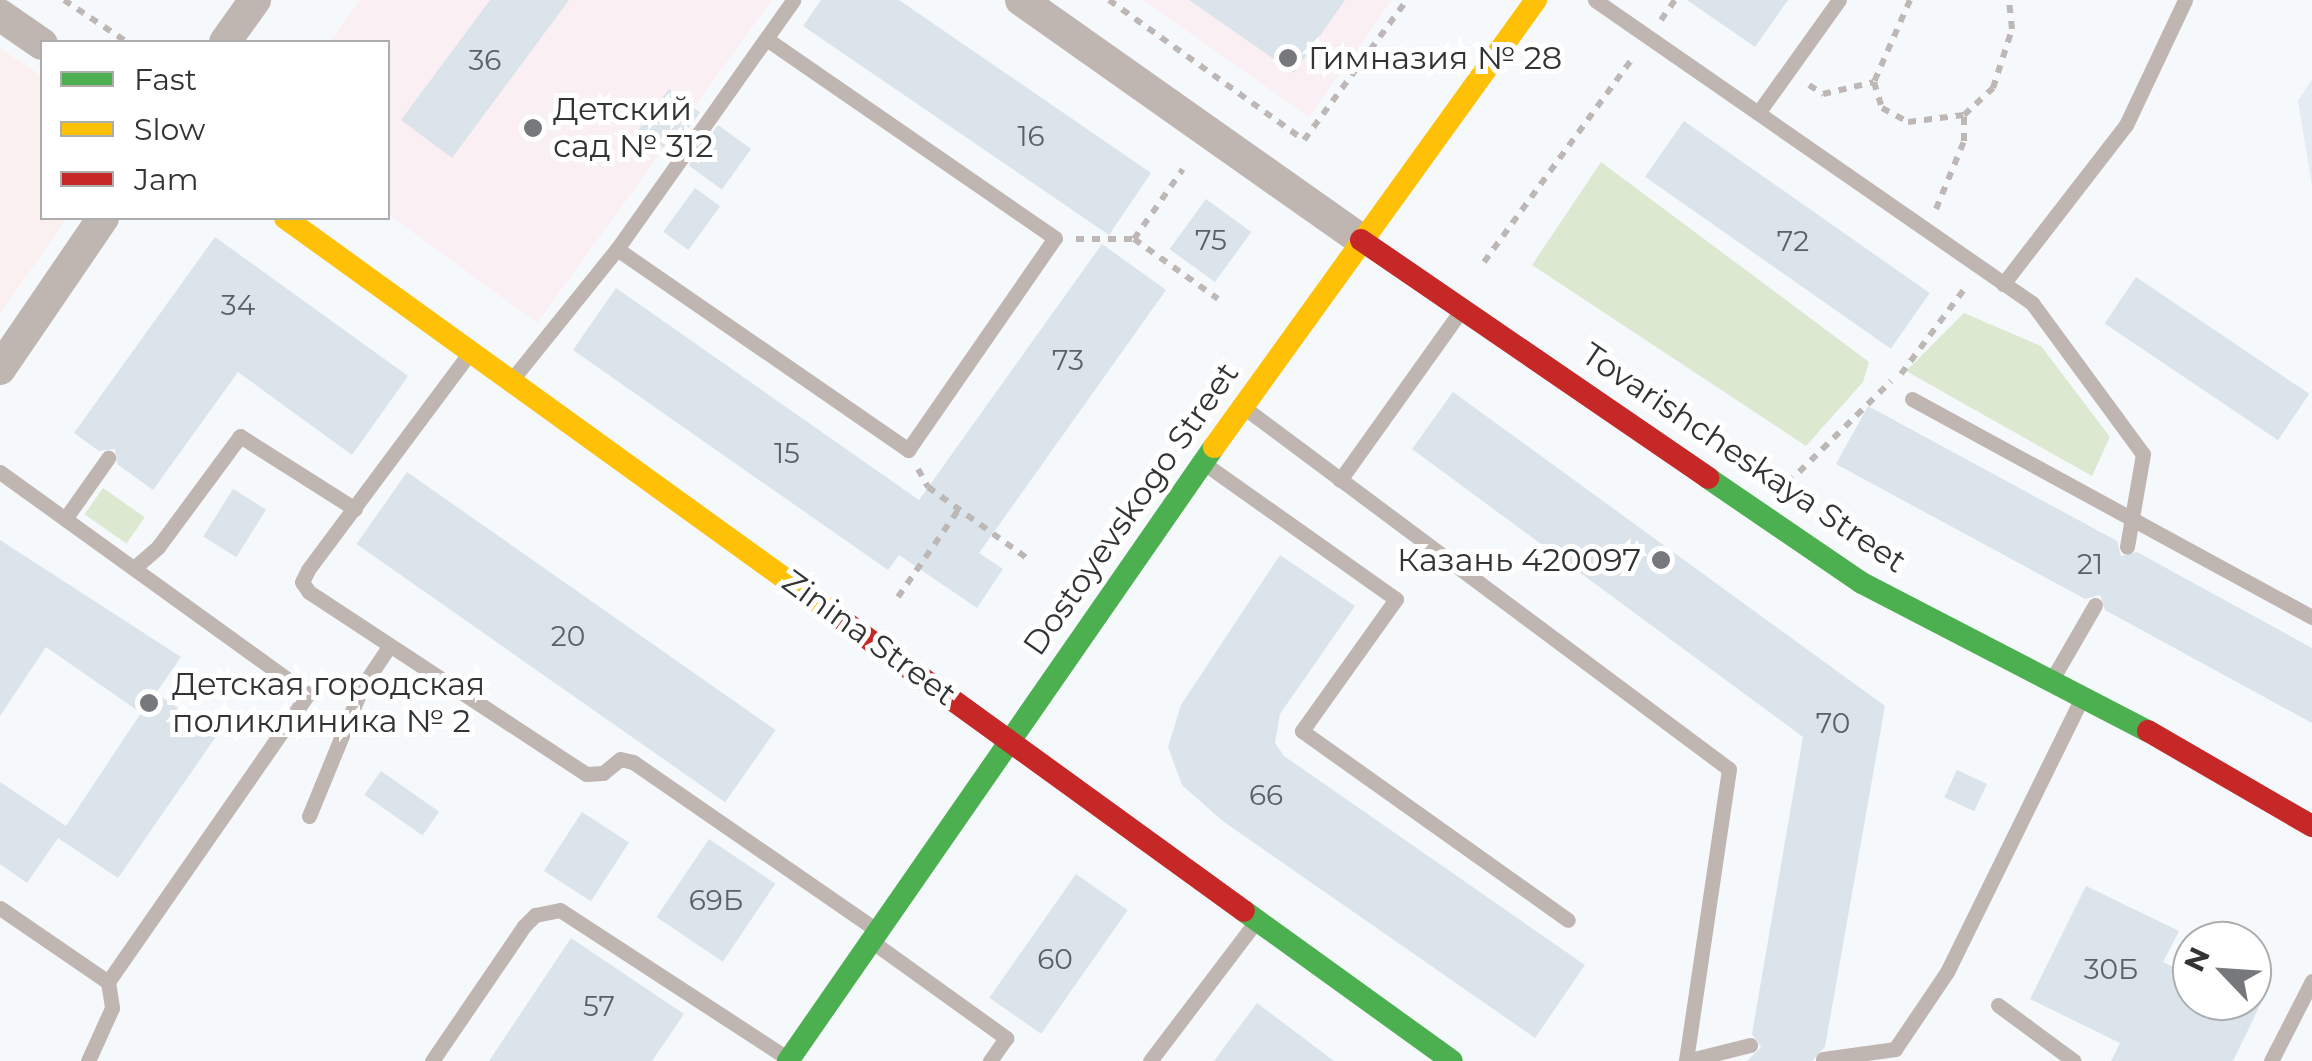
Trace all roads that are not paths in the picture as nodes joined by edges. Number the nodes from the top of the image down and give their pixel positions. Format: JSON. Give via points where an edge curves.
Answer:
{"nodes":[{"id":1,"x":255,"y":0,"type":"edge"},
{"id":2,"x":793,"y":0,"type":"edge"},
{"id":3,"x":1022,"y":0,"type":"edge"},
{"id":4,"x":1536,"y":0,"type":"edge"},
{"id":5,"x":1595,"y":0,"type":"edge"},
{"id":6,"x":1839,"y":0,"type":"edge"},
{"id":7,"x":2185,"y":0,"type":"edge"},
{"id":8,"x":0,"y":15,"type":"edge"},
{"id":9,"x":767,"y":39,"type":"junction"},
{"id":10,"x":225,"y":40,"type":"edge"},
{"id":11,"x":40,"y":43,"type":"edge"},
{"id":12,"x":1758,"y":114,"type":"junction"},
{"id":13,"x":102,"y":220,"type":"edge"},
{"id":14,"x":288,"y":220,"type":"edge"},
{"id":15,"x":1362,"y":240,"type":"junction"},
{"id":16,"x":617,"y":249,"type":"junction"},
{"id":17,"x":2003,"y":284,"type":"junction"},
{"id":18,"x":1464,"y":307,"type":"junction"},
{"id":19,"x":468,"y":355,"type":"junction"},
{"id":20,"x":0,"y":369,"type":"edge"},
{"id":21,"x":509,"y":385,"type":"junction"},
{"id":22,"x":1912,"y":399,"type":"dead end"},
{"id":23,"x":1242,"y":407,"type":"junction"},
{"id":24,"x":108,"y":458,"type":"dead end"},
{"id":25,"x":1204,"y":463,"type":"junction"},
{"id":26,"x":0,"y":472,"type":"edge"},
{"id":27,"x":1340,"y":480,"type":"junction"},
{"id":28,"x":355,"y":509,"type":"junction"},
{"id":29,"x":2132,"y":517,"type":"junction"},
{"id":30,"x":65,"y":519,"type":"junction"},
{"id":31,"x":2127,"y":546,"type":"dead end"},
{"id":32,"x":134,"y":568,"type":"junction"},
{"id":33,"x":2095,"y":604,"type":"dead end"},
{"id":34,"x":2312,"y":616,"type":"edge"},
{"id":35,"x":388,"y":648,"type":"junction"},
{"id":36,"x":2052,"y":679,"type":"junction"},
{"id":37,"x":2084,"y":694,"type":"junction"},
{"id":38,"x":1009,"y":740,"type":"junction"},
{"id":39,"x":309,"y":816,"type":"dead end"},
{"id":40,"x":2312,"y":826,"type":"edge"},
{"id":41,"x":0,"y":908,"type":"edge"},
{"id":42,"x":1568,"y":920,"type":"dead end"},
{"id":43,"x":1257,"y":921,"type":"junction"},
{"id":44,"x":874,"y":936,"type":"junction"},
{"id":45,"x":2312,"y":980,"type":"edge"},
{"id":46,"x":108,"y":982,"type":"junction"},
{"id":47,"x":1998,"y":1005,"type":"dead end"},
{"id":48,"x":1750,"y":1044,"type":"dead end"},
{"id":49,"x":1437,"y":1057,"type":"edge"},
{"id":50,"x":1823,"y":1058,"type":"dead end"},
{"id":51,"x":789,"y":1060,"type":"edge"},
{"id":52,"x":88,"y":1061,"type":"edge"},
{"id":53,"x":432,"y":1061,"type":"edge"},
{"id":54,"x":990,"y":1061,"type":"edge"},
{"id":55,"x":1150,"y":1061,"type":"edge"},
{"id":56,"x":1686,"y":1061,"type":"edge"},
{"id":57,"x":2074,"y":1061,"type":"edge"},
{"id":58,"x":2271,"y":1061,"type":"edge"}],
"edges":[{"from":1,"to":10,"type":"street"},
{"from":2,"to":9,"type":"lane"},
{"from":3,"to":15,"type":"street"},
{"from":4,"to":15,"type":"street","name":"Dostoyevskogo Street"},
{"from":5,"to":12,"type":"lane"},
{"from":6,"to":12,"type":"lane"},
{"from":7,"to":17,"type":"lane","via":[[2126,124]]},
{"from":8,"to":11,"type":"street"},
{"from":9,"to":16,"type":"lane"},
{"from":9,"to":16,"type":"lane","via":[[1054,238],[908,450]]},
{"from":12,"to":17,"type":"lane"},
{"from":13,"to":20,"type":"street"},
{"from":14,"to":19,"type":"street","name":"Zinina Street"},
{"from":15,"to":18,"type":"street","name":"Tovarishcheskaya Street"},
{"from":15,"to":23,"type":"street","name":"Dostoyevskogo Street"},
{"from":16,"to":21,"type":"lane"},
{"from":17,"to":29,"type":"lane","via":[[2032,302],[2143,454]]},
{"from":18,"to":27,"type":"lane"},
{"from":18,"to":36,"type":"street","name":"Tovarishcheskaya Street","via":[[1862,583]]},
{"from":19,"to":21,"type":"street","name":"Zinina Street"},
{"from":19,"to":28,"type":"lane"},
{"from":21,"to":38,"type":"street","name":"Zinina Street"},
{"from":22,"to":29,"type":"lane"},
{"from":23,"to":25,"type":"street","name":"Dostoyevskogo Street"},
{"from":23,"to":27,"type":"lane"},
{"from":24,"to":30,"type":"lane"},
{"from":25,"to":38,"type":"street","name":"Dostoyevskogo Street"},
{"from":25,"to":42,"type":"lane","via":[[1396,600],[1302,731]]},
{"from":26,"to":30,"type":"lane"},
{"from":27,"to":56,"type":"lane","via":[[1729,769]]},
{"from":28,"to":32,"type":"lane","via":[[240,436]]},
{"from":28,"to":35,"type":"lane","via":[[302,582]]},
{"from":29,"to":31,"type":"lane"},
{"from":29,"to":34,"type":"lane"},
{"from":30,"to":32,"type":"lane"},
{"from":32,"to":46,"type":"lane","via":[[308,694]]},
{"from":33,"to":36,"type":"lane"},
{"from":35,"to":39,"type":"lane","via":[[362,687]]},
{"from":35,"to":44,"type":"lane","via":[[586,774],[603,773],[620,759],[633,762]]},
{"from":36,"to":37,"type":"street","name":"Tovarishcheskaya Street"},
{"from":37,"to":40,"type":"street","name":"Tovarishcheskaya Street"},
{"from":37,"to":50,"type":"lane","via":[[1947,972],[1896,1048]]},
{"from":38,"to":43,"type":"street","name":"Zinina Street"},
{"from":38,"to":44,"type":"street","name":"Dostoyevskogo Street"},
{"from":41,"to":46,"type":"lane"},
{"from":43,"to":49,"type":"street","name":"Zinina Street"},
{"from":43,"to":55,"type":"lane"},
{"from":44,"to":51,"type":"street","name":"Dostoyevskogo Street"},
{"from":44,"to":54,"type":"lane","via":[[1006,1038]]},
{"from":45,"to":58,"type":"lane"},
{"from":46,"to":52,"type":"lane","via":[[112,1008]]},
{"from":47,"to":57,"type":"lane"},
{"from":48,"to":56,"type":"lane"},
{"from":51,"to":53,"type":"lane","via":[[560,910],[535,915],[524,926]]}]}
